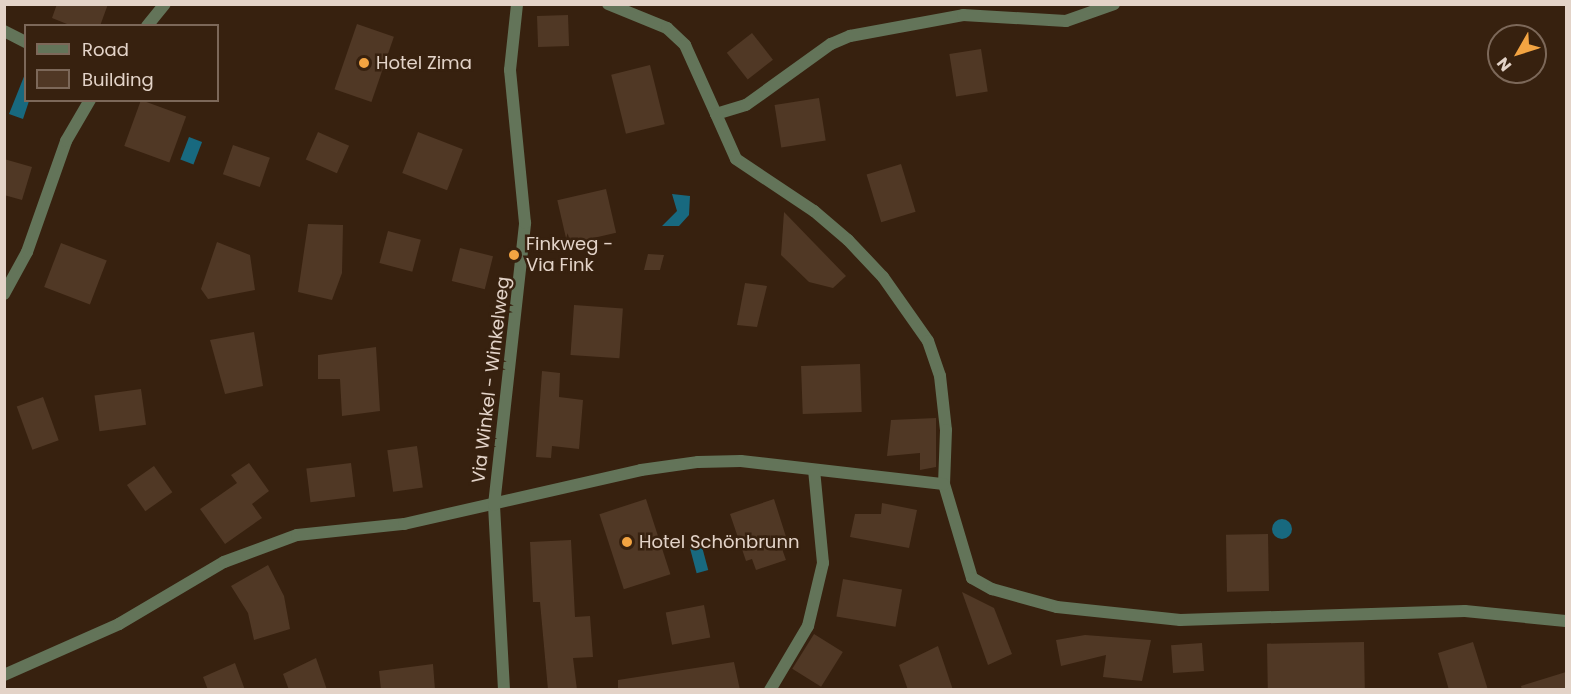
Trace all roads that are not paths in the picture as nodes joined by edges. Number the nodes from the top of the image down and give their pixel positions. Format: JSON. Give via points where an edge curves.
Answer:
{"nodes":[{"id":1,"x":165,"y":4,"type":"edge"},
{"id":2,"x":517,"y":4,"type":"edge"},
{"id":3,"x":608,"y":4,"type":"edge"},
{"id":4,"x":1114,"y":4,"type":"edge"},
{"id":5,"x":149,"y":24,"type":"edge"},
{"id":6,"x":4,"y":31,"type":"edge"},
{"id":7,"x":24,"y":41,"type":"edge"},
{"id":8,"x":89,"y":102,"type":"edge"},
{"id":9,"x":716,"y":114,"type":"junction"},
{"id":10,"x":4,"y":294,"type":"edge"},
{"id":11,"x":814,"y":470,"type":"junction"},
{"id":12,"x":944,"y":484,"type":"junction"},
{"id":13,"x":494,"y":505,"type":"junction"},
{"id":14,"x":1566,"y":621,"type":"edge"},
{"id":15,"x":4,"y":675,"type":"edge"},
{"id":16,"x":504,"y":690,"type":"edge"},
{"id":17,"x":770,"y":690,"type":"edge"}],
"edges":[{"from":1,"to":5,"type":"street"},
{"from":2,"to":13,"type":"street","name":"Via Winkel - Winkelweg","via":[[510,70],[524,243]]},
{"from":3,"to":9,"type":"street","via":[[667,28],[685,45]]},
{"from":4,"to":9,"type":"street","via":[[1066,21],[963,15],[850,36],[831,44],[746,105]]},
{"from":6,"to":7,"type":"street"},
{"from":8,"to":10,"type":"street","via":[[66,141],[27,252]]},
{"from":9,"to":12,"type":"street","via":[[736,159],[753,174],[784,190],[848,240],[883,277],[928,341],[940,376],[946,430]]},
{"from":11,"to":12,"type":"street"},
{"from":11,"to":13,"type":"street","via":[[741,461],[698,462],[641,470]]},
{"from":11,"to":17,"type":"street","via":[[823,563],[808,626]]},
{"from":12,"to":14,"type":"street","via":[[972,578],[992,589],[1057,607],[1180,620],[1465,611]]},
{"from":13,"to":15,"type":"street","via":[[404,524],[274,541],[224,562],[119,624]]},
{"from":13,"to":16,"type":"street","name":"Via Winkel - Winkelweg"}]}
